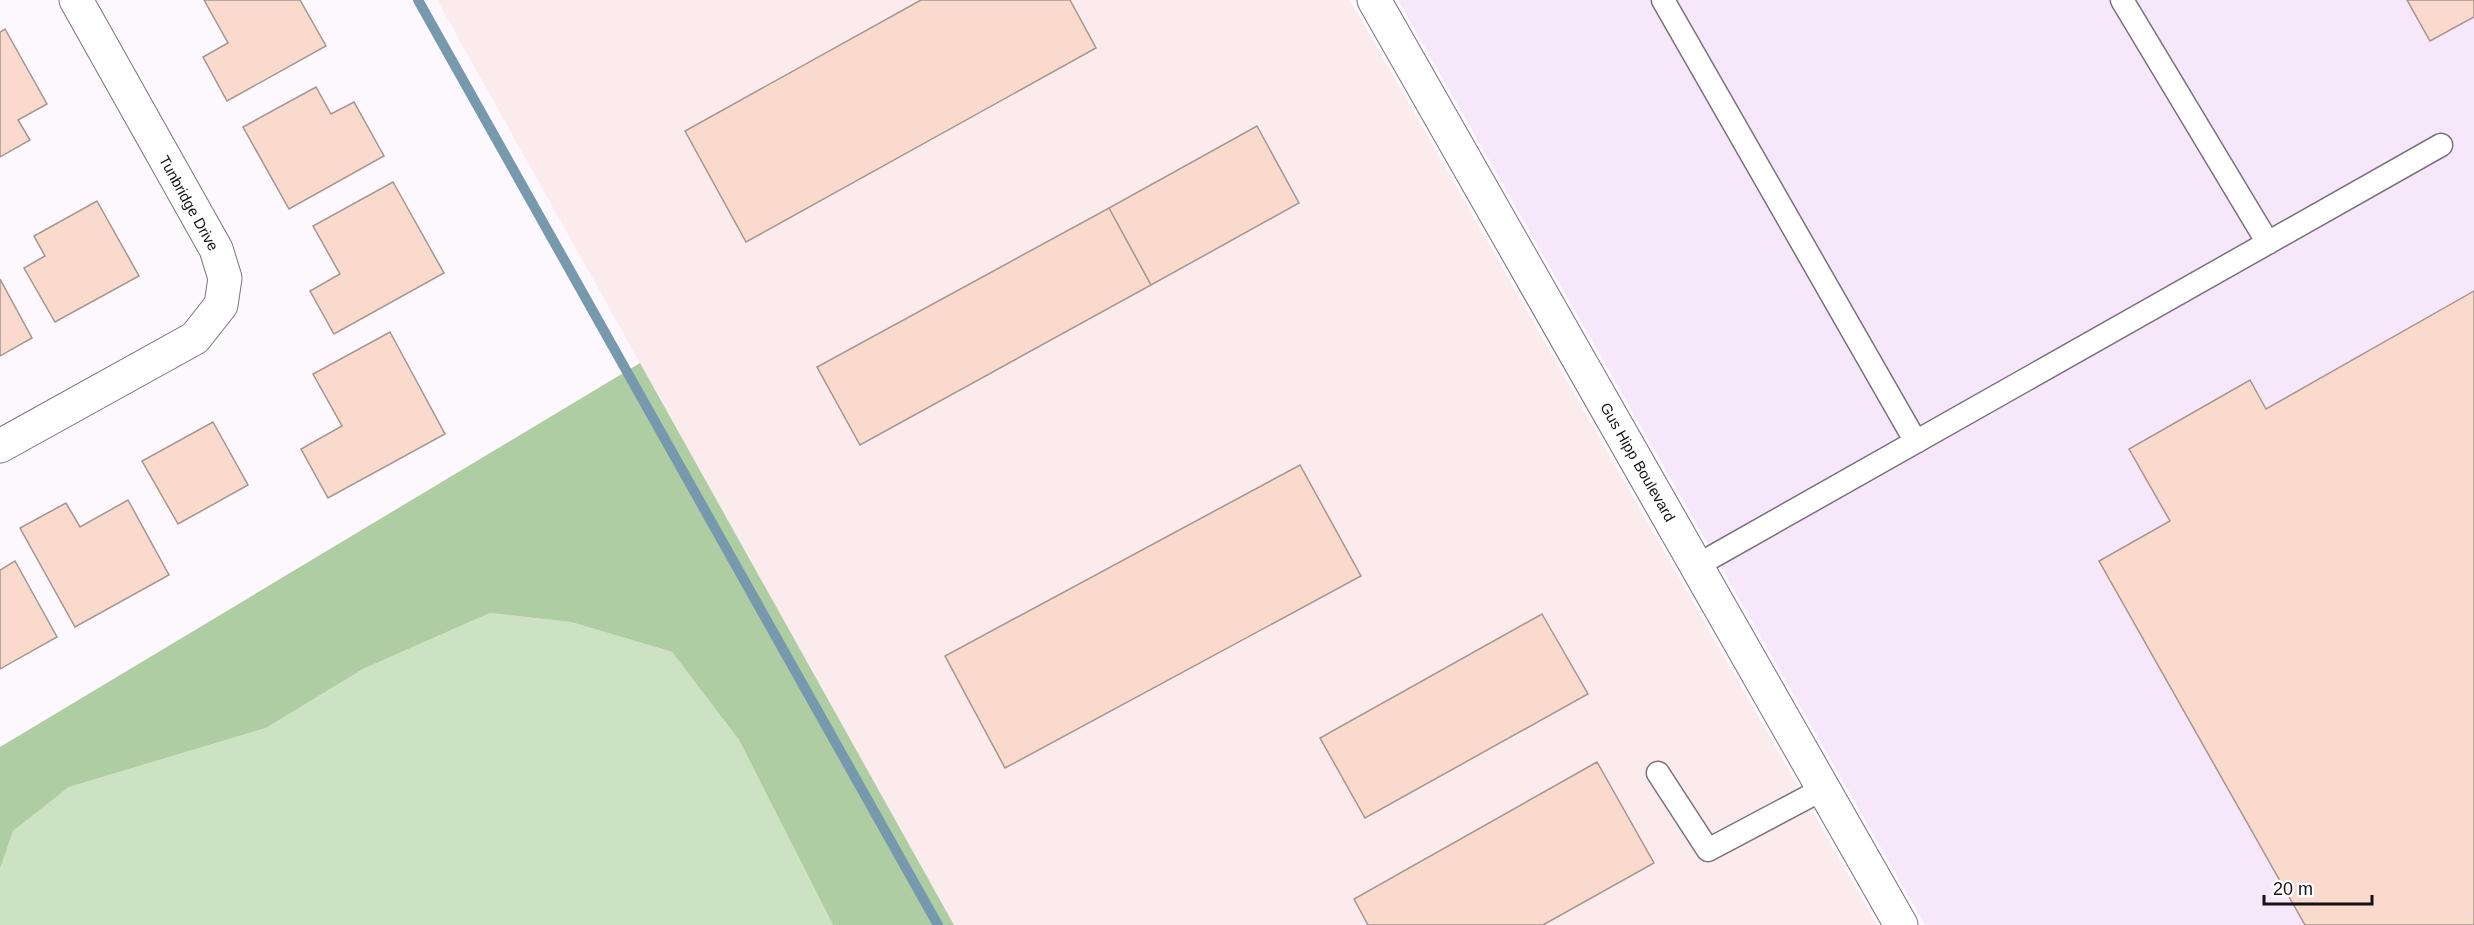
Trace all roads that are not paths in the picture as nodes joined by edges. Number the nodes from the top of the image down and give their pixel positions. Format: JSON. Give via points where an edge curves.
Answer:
{"nodes":[{"id":1,"x":76,"y":0,"type":"edge"},
{"id":2,"x":1374,"y":0,"type":"edge"},
{"id":3,"x":1663,"y":0,"type":"edge"},
{"id":4,"x":2122,"y":0,"type":"edge"},
{"id":5,"x":2441,"y":145,"type":"dead end"},
{"id":6,"x":2268,"y":243,"type":"junction"},
{"id":7,"x":1916,"y":442,"type":"junction"},
{"id":8,"x":0,"y":446,"type":"edge"},
{"id":9,"x":1696,"y":566,"type":"junction"},
{"id":10,"x":1658,"y":773,"type":"dead end"},
{"id":11,"x":1824,"y":789,"type":"junction"},
{"id":12,"x":1901,"y":925,"type":"edge"}],
"edges":[{"from":1,"to":8,"type":"street","name":"Tunbridge Drive","via":[[216,249],[225,278],[221,304],[195,338]]},
{"from":2,"to":9,"type":"street","name":"Gus Hipp Boulevard"},
{"from":3,"to":7,"type":"lane"},
{"from":4,"to":6,"type":"lane"},
{"from":5,"to":6,"type":"lane"},
{"from":6,"to":7,"type":"lane"},
{"from":7,"to":9,"type":"lane"},
{"from":9,"to":11,"type":"street","name":"Gus Hipp Boulevard"},
{"from":10,"to":11,"type":"lane","via":[[1708,850]]},
{"from":11,"to":12,"type":"street","name":"Gus Hipp Boulevard"}]}
